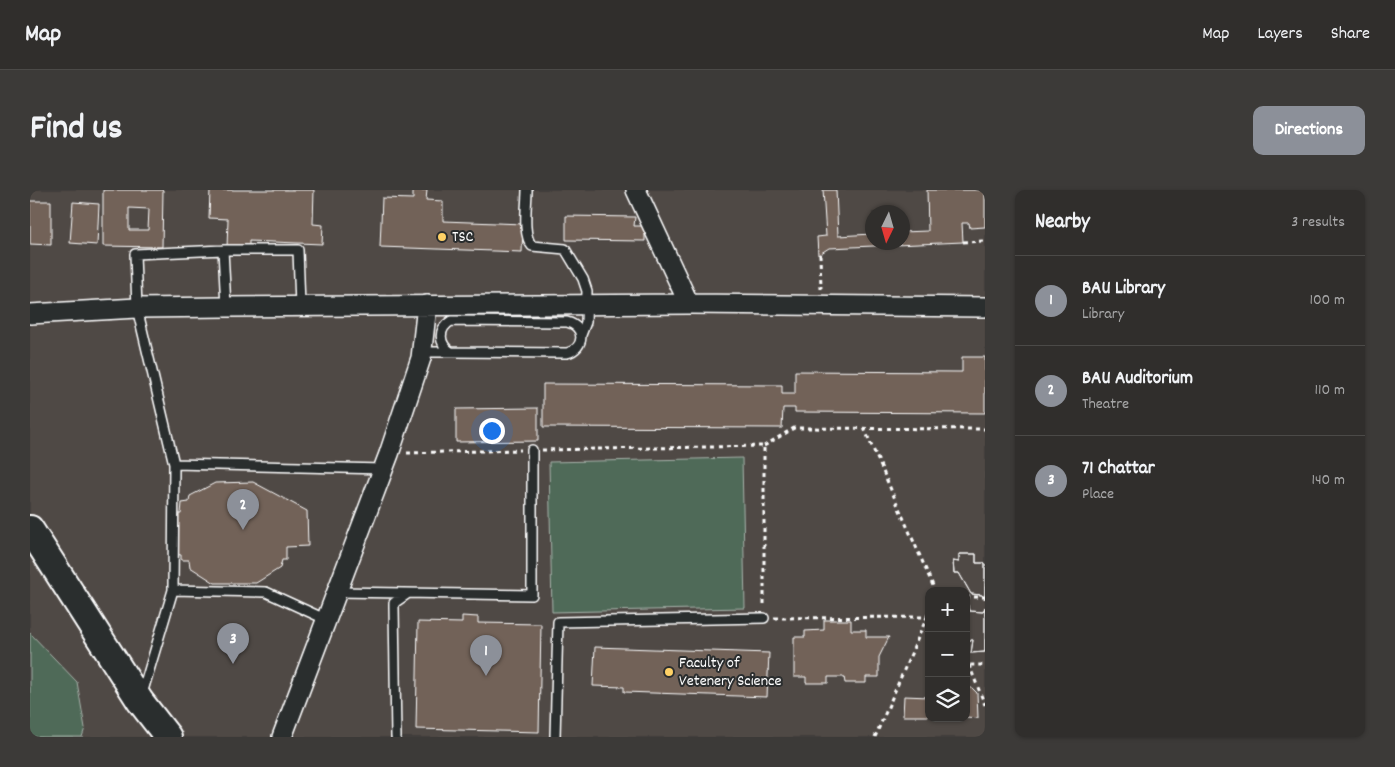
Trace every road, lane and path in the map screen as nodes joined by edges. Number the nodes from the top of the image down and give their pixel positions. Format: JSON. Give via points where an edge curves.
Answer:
{"nodes":[{"id":1,"x":527,"y":190,"type":"edge"},
{"id":2,"x":636,"y":190,"type":"edge"},
{"id":3,"x":985,"y":241,"type":"edge"},
{"id":4,"x":963,"y":242,"type":"dead end"},
{"id":5,"x":223,"y":250,"type":"junction"},
{"id":6,"x":820,"y":254,"type":"dead end"},
{"id":7,"x":689,"y":304,"type":"junction"},
{"id":8,"x":427,"y":305,"type":"junction"},
{"id":9,"x":587,"y":305,"type":"junction"},
{"id":10,"x":821,"y":305,"type":"junction"},
{"id":11,"x":300,"y":306,"type":"junction"},
{"id":12,"x":226,"y":307,"type":"junction"},
{"id":13,"x":985,"y":307,"type":"edge"},
{"id":14,"x":137,"y":308,"type":"junction"},
{"id":15,"x":30,"y":314,"type":"edge"},
{"id":16,"x":581,"y":335,"type":"junction"},
{"id":17,"x":450,"y":352,"type":"junction"},
{"id":18,"x":421,"y":358,"type":"junction"},
{"id":19,"x":864,"y":428,"type":"junction"},
{"id":20,"x":985,"y":429,"type":"edge"},
{"id":21,"x":764,"y":446,"type":"junction"},
{"id":22,"x":532,"y":450,"type":"junction"},
{"id":23,"x":386,"y":461,"type":"junction"},
{"id":24,"x":174,"y":464,"type":"junction"},
{"id":25,"x":30,"y":529,"type":"edge"},
{"id":26,"x":933,"y":587,"type":"edge"},
{"id":27,"x":172,"y":590,"type":"junction"},
{"id":28,"x":338,"y":592,"type":"junction"},
{"id":29,"x":408,"y":593,"type":"junction"},
{"id":30,"x":970,"y":597,"type":"edge"},
{"id":31,"x":985,"y":598,"type":"edge"},
{"id":32,"x":925,"y":617,"type":"edge"},
{"id":33,"x":764,"y":618,"type":"junction"},
{"id":34,"x":326,"y":620,"type":"junction"},
{"id":35,"x":925,"y":622,"type":"edge"},
{"id":36,"x":970,"y":665,"type":"edge"},
{"id":37,"x":985,"y":665,"type":"edge"},
{"id":38,"x":970,"y":668,"type":"edge"},
{"id":39,"x":140,"y":701,"type":"junction"},
{"id":40,"x":985,"y":705,"type":"edge"},
{"id":41,"x":168,"y":737,"type":"edge"},
{"id":42,"x":282,"y":737,"type":"edge"},
{"id":43,"x":396,"y":737,"type":"edge"},
{"id":44,"x":555,"y":737,"type":"edge"},
{"id":45,"x":875,"y":737,"type":"edge"}],
"edges":[{"from":1,"to":9,"type":"lane","via":[[528,242],[532,246],[565,248],[585,285]]},
{"from":2,"to":7,"type":"street"},
{"from":3,"to":4,"type":"path"},
{"from":5,"to":11,"type":"lane","via":[[298,250]]},
{"from":5,"to":12,"type":"lane"},
{"from":5,"to":14,"type":"lane","via":[[134,254]]},
{"from":6,"to":10,"type":"path"},
{"from":7,"to":9,"type":"street"},
{"from":7,"to":10,"type":"street"},
{"from":8,"to":9,"type":"street"},
{"from":8,"to":11,"type":"street"},
{"from":8,"to":18,"type":"street"},
{"from":9,"to":16,"type":"lane"},
{"from":10,"to":13,"type":"street"},
{"from":11,"to":12,"type":"street"},
{"from":12,"to":14,"type":"street"},
{"from":14,"to":15,"type":"street"},
{"from":14,"to":24,"type":"lane"},
{"from":16,"to":17,"type":"lane","via":[[580,345],[567,353]]},
{"from":16,"to":17,"type":"lane","via":[[577,326],[567,322],[451,321],[443,328],[441,339]]},
{"from":17,"to":18,"type":"lane","via":[[429,352]]},
{"from":18,"to":23,"type":"street"},
{"from":19,"to":20,"type":"path"},
{"from":19,"to":21,"type":"path","via":[[794,428]]},
{"from":19,"to":26,"type":"path"},
{"from":21,"to":22,"type":"path"},
{"from":21,"to":33,"type":"path"},
{"from":22,"to":23,"type":"path"},
{"from":22,"to":29,"type":"lane","via":[[532,595]]},
{"from":23,"to":24,"type":"lane"},
{"from":23,"to":28,"type":"street"},
{"from":24,"to":27,"type":"lane"},
{"from":25,"to":39,"type":"main road"},
{"from":27,"to":34,"type":"lane","via":[[266,592]]},
{"from":27,"to":39,"type":"lane"},
{"from":28,"to":29,"type":"lane"},
{"from":28,"to":34,"type":"street"},
{"from":29,"to":43,"type":"lane","via":[[394,603]]},
{"from":30,"to":31,"type":"path"},
{"from":32,"to":33,"type":"path"},
{"from":33,"to":44,"type":"lane","via":[[558,622]]},
{"from":34,"to":42,"type":"street"},
{"from":35,"to":45,"type":"path"},
{"from":36,"to":37,"type":"path"},
{"from":38,"to":40,"type":"path"},
{"from":39,"to":41,"type":"main road"}]}
